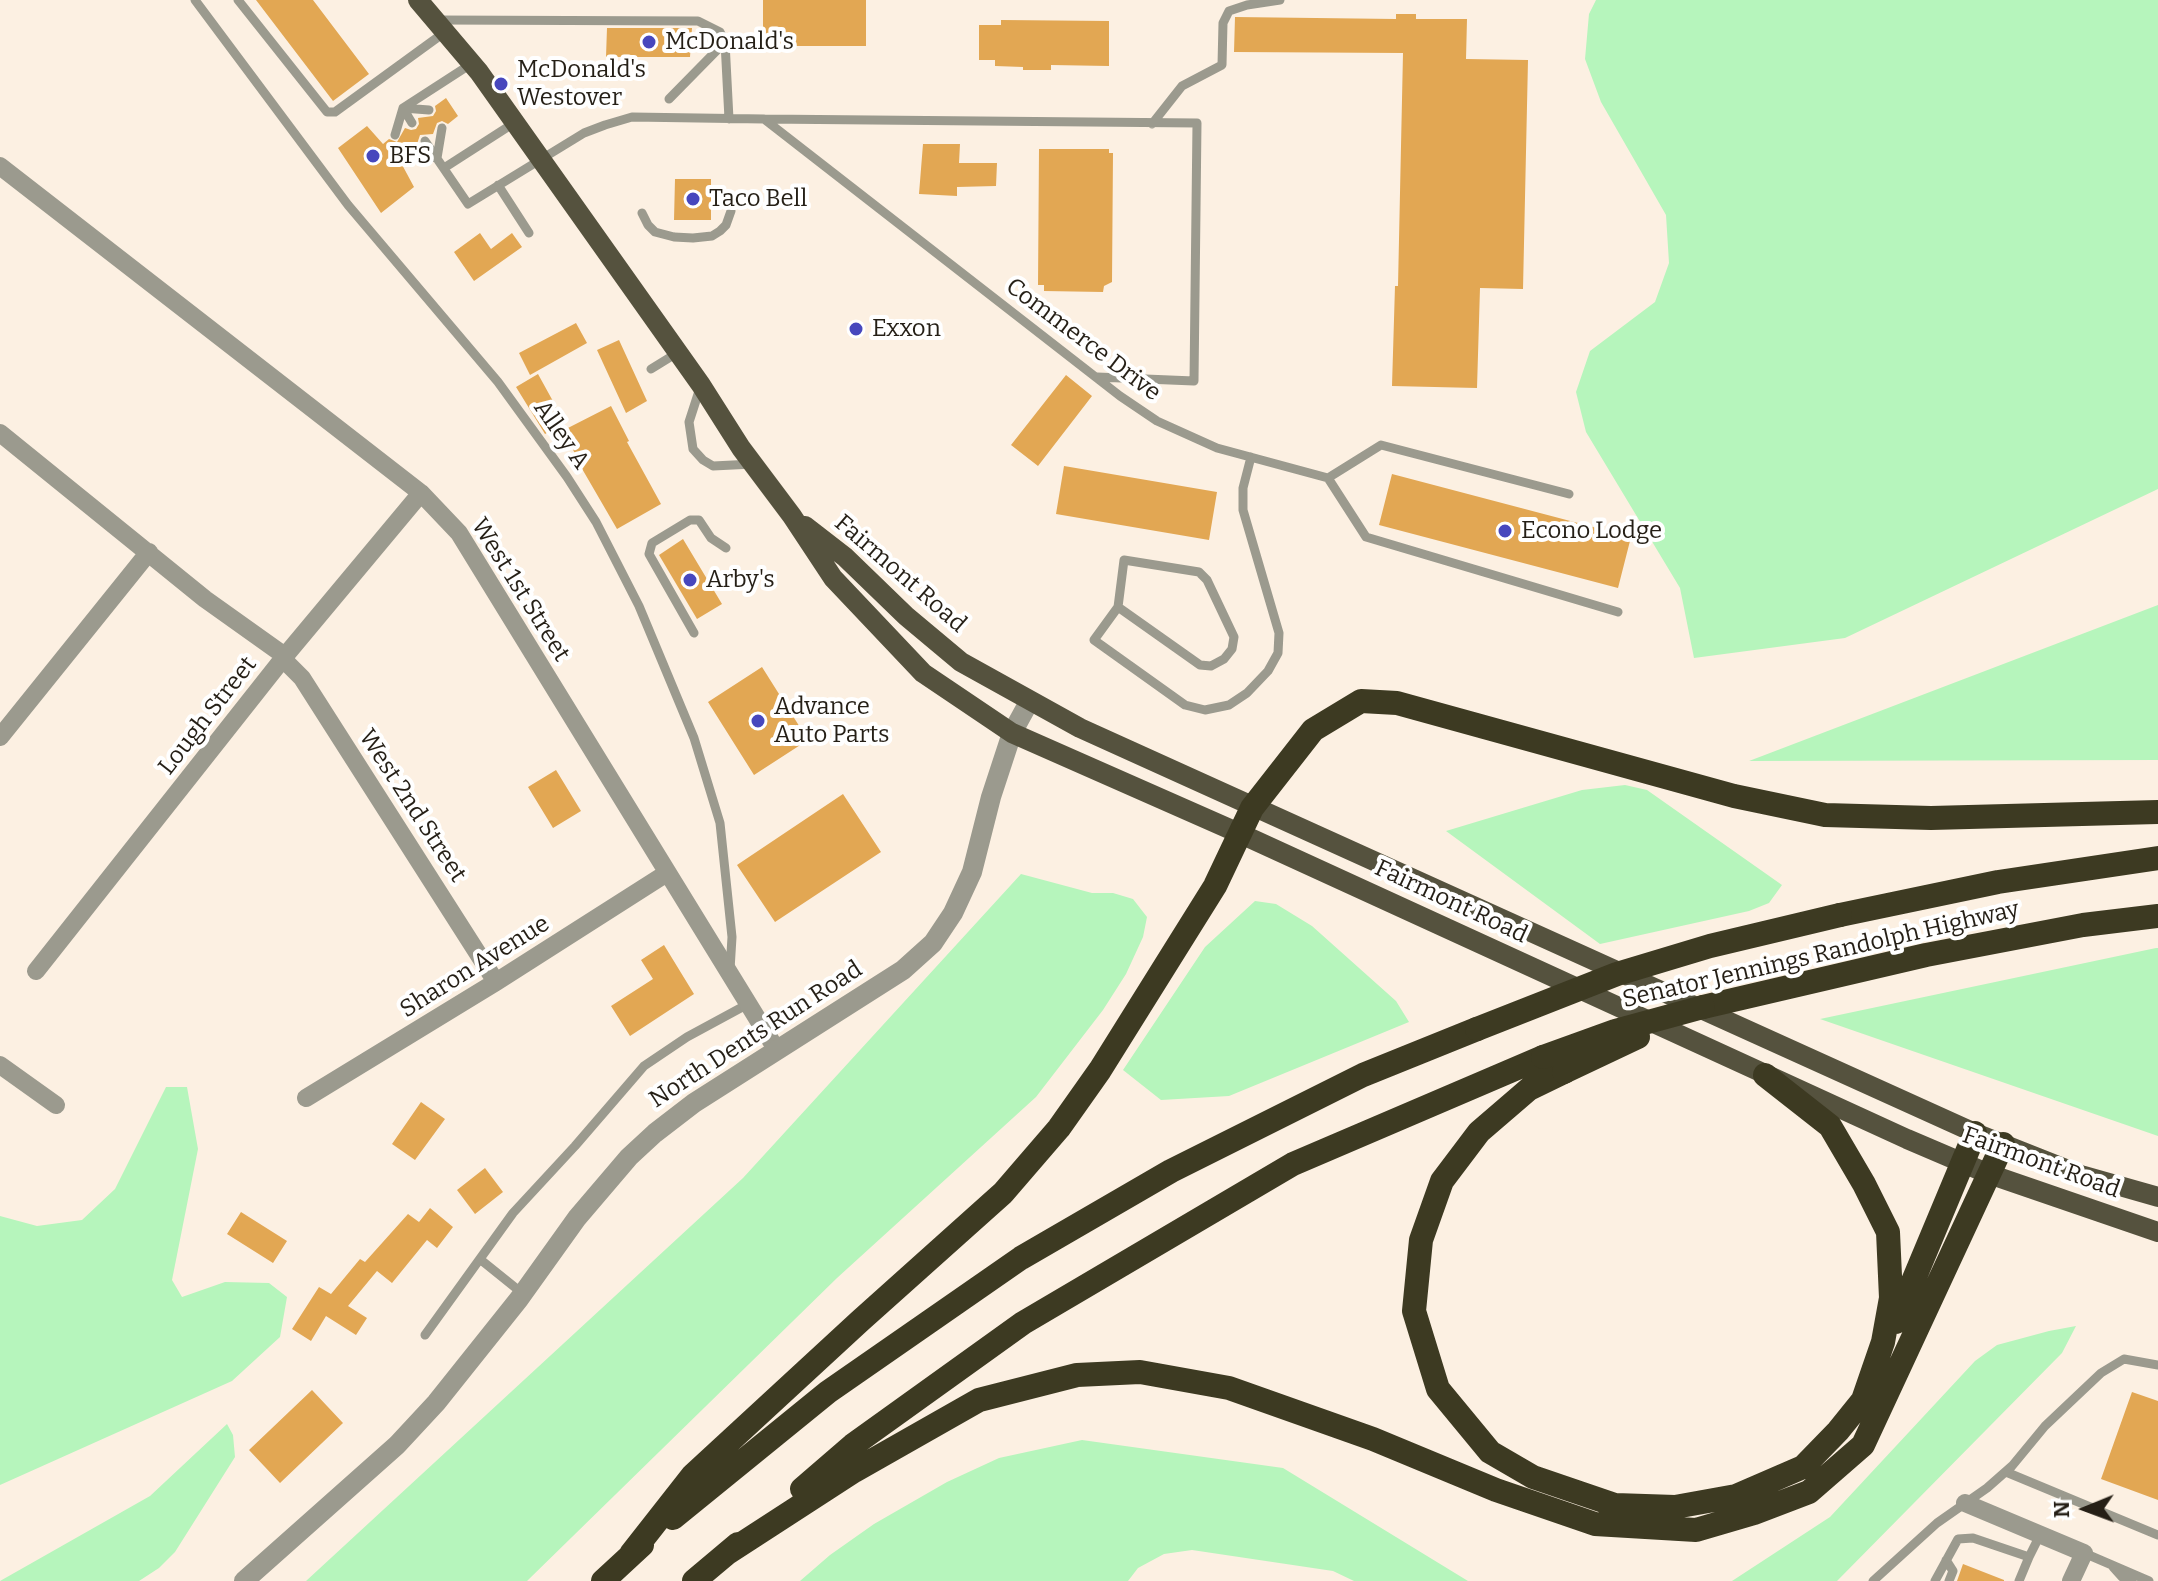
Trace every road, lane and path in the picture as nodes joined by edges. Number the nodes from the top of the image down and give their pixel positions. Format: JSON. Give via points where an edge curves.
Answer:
{"nodes":[{"id":1,"x":195,"y":0,"type":"edge"},
{"id":2,"x":238,"y":0,"type":"edge"},
{"id":3,"x":418,"y":0,"type":"edge"},
{"id":4,"x":1280,"y":0,"type":"edge"},
{"id":5,"x":440,"y":26,"type":"junction"},
{"id":6,"x":725,"y":42,"type":"junction"},
{"id":7,"x":471,"y":63,"type":"junction"},
{"id":8,"x":669,"y":99,"type":"dead end"},
{"id":9,"x":403,"y":108,"type":"junction"},
{"id":10,"x":429,"y":110,"type":"dead end"},
{"id":11,"x":729,"y":119,"type":"junction"},
{"id":12,"x":764,"y":119,"type":"junction"},
{"id":13,"x":412,"y":123,"type":"dead end"},
{"id":14,"x":514,"y":123,"type":"junction"},
{"id":15,"x":1152,"y":124,"type":"junction"},
{"id":16,"x":442,"y":128,"type":"dead end"},
{"id":17,"x":395,"y":135,"type":"dead end"},
{"id":18,"x":425,"y":141,"type":"dead end"},
{"id":19,"x":407,"y":153,"type":"dead end"},
{"id":20,"x":437,"y":158,"type":"junction"},
{"id":21,"x":539,"y":159,"type":"junction"},
{"id":22,"x":0,"y":166,"type":"edge"},
{"id":23,"x":444,"y":168,"type":"junction"},
{"id":24,"x":498,"y":185,"type":"junction"},
{"id":25,"x":731,"y":211,"type":"dead end"},
{"id":26,"x":642,"y":213,"type":"dead end"},
{"id":27,"x":529,"y":233,"type":"dead end"},
{"id":28,"x":677,"y":353,"type":"junction"},
{"id":29,"x":651,"y":369,"type":"dead end"},
{"id":30,"x":1096,"y":377,"type":"junction"},
{"id":31,"x":701,"y":385,"type":"junction"},
{"id":32,"x":0,"y":433,"type":"edge"},
{"id":33,"x":1251,"y":457,"type":"junction"},
{"id":34,"x":753,"y":464,"type":"junction"},
{"id":35,"x":1328,"y":478,"type":"junction"},
{"id":36,"x":421,"y":493,"type":"junction"},
{"id":37,"x":1569,"y":494,"type":"dead end"},
{"id":38,"x":792,"y":516,"type":"junction"},
{"id":39,"x":726,"y":548,"type":"dead end"},
{"id":40,"x":149,"y":552,"type":"junction"},
{"id":41,"x":1118,"y":607,"type":"junction"},
{"id":42,"x":1618,"y":612,"type":"dead end"},
{"id":43,"x":694,"y":633,"type":"dead end"},
{"id":44,"x":284,"y":658,"type":"junction"},
{"id":45,"x":1029,"y":702,"type":"junction"},
{"id":46,"x":1012,"y":733,"type":"junction"},
{"id":47,"x":0,"y":737,"type":"edge"},
{"id":48,"x":1252,"y":808,"type":"junction"},
{"id":49,"x":2158,"y":812,"type":"edge"},
{"id":50,"x":1241,"y":834,"type":"junction"},
{"id":51,"x":2158,"y":858,"type":"edge"},
{"id":52,"x":667,"y":873,"type":"junction"},
{"id":53,"x":2158,"y":916,"type":"edge"},
{"id":54,"x":36,"y":971,"type":"dead end"},
{"id":55,"x":730,"y":972,"type":"junction"},
{"id":56,"x":496,"y":982,"type":"junction"},
{"id":57,"x":748,"y":1004,"type":"junction"},
{"id":58,"x":1703,"y":1007,"type":"junction"},
{"id":59,"x":776,"y":1049,"type":"junction"},
{"id":60,"x":0,"y":1065,"type":"edge"},
{"id":61,"x":1765,"y":1075,"type":"junction"},
{"id":62,"x":306,"y":1098,"type":"dead end"},
{"id":63,"x":56,"y":1105,"type":"dead end"},
{"id":64,"x":1975,"y":1133,"type":"junction"},
{"id":65,"x":2003,"y":1144,"type":"junction"},
{"id":66,"x":1965,"y":1163,"type":"junction"},
{"id":67,"x":1989,"y":1174,"type":"junction"},
{"id":68,"x":2158,"y":1197,"type":"edge"},
{"id":69,"x":2158,"y":1232,"type":"edge"},
{"id":70,"x":481,"y":1260,"type":"junction"},
{"id":71,"x":523,"y":1294,"type":"junction"},
{"id":72,"x":425,"y":1335,"type":"dead end"},
{"id":73,"x":2158,"y":1365,"type":"edge"},
{"id":74,"x":1863,"y":1400,"type":"junction"},
{"id":75,"x":2006,"y":1472,"type":"junction"},
{"id":76,"x":1965,"y":1503,"type":"junction"},
{"id":77,"x":2040,"y":1535,"type":"junction"},
{"id":78,"x":2158,"y":1535,"type":"edge"},
{"id":79,"x":2084,"y":1553,"type":"junction"},
{"id":80,"x":631,"y":1554,"type":"junction"},
{"id":81,"x":726,"y":1554,"type":"junction"},
{"id":82,"x":2029,"y":1557,"type":"junction"},
{"id":83,"x":1946,"y":1560,"type":"junction"},
{"id":84,"x":2111,"y":1565,"type":"junction"},
{"id":85,"x":244,"y":1581,"type":"edge"},
{"id":86,"x":603,"y":1581,"type":"edge"},
{"id":87,"x":694,"y":1581,"type":"edge"},
{"id":88,"x":1873,"y":1581,"type":"edge"},
{"id":89,"x":1935,"y":1581,"type":"edge"},
{"id":90,"x":1949,"y":1581,"type":"edge"},
{"id":91,"x":2019,"y":1581,"type":"edge"},
{"id":92,"x":2071,"y":1581,"type":"edge"},
{"id":93,"x":2132,"y":1581,"type":"edge"},
{"id":94,"x":2149,"y":1581,"type":"edge"}],
"edges":[{"from":1,"to":55,"type":"lane","name":"Alley A","via":[[348,205],[498,382],[596,522],[639,606],[694,738],[716,809],[732,937]]},
{"from":2,"to":5,"type":"lane","via":[[327,112],[335,112],[396,66]]},
{"from":3,"to":5,"type":"main road","name":"Fairmont Road"},
{"from":4,"to":15,"type":"lane","via":[[1229,11],[1223,23],[1222,65],[1182,86]]},
{"from":5,"to":6,"type":"lane","via":[[698,21],[720,32]]},
{"from":5,"to":7,"type":"main road","name":"Fairmont Road"},
{"from":6,"to":8,"type":"lane"},
{"from":6,"to":11,"type":"lane"},
{"from":7,"to":9,"type":"lane"},
{"from":7,"to":14,"type":"main road","name":"Fairmont Road"},
{"from":9,"to":10,"type":"lane"},
{"from":9,"to":13,"type":"lane"},
{"from":9,"to":17,"type":"lane"},
{"from":11,"to":12,"type":"lane"},
{"from":11,"to":21,"type":"lane","via":[[632,117],[584,133]]},
{"from":12,"to":15,"type":"lane"},
{"from":12,"to":30,"type":"lane","name":"Commerce Drive"},
{"from":14,"to":21,"type":"main road","name":"Fairmont Road"},
{"from":14,"to":23,"type":"lane"},
{"from":15,"to":30,"type":"lane","via":[[1197,123],[1194,381]]},
{"from":16,"to":20,"type":"lane"},
{"from":18,"to":20,"type":"lane"},
{"from":19,"to":20,"type":"lane"},
{"from":20,"to":23,"type":"lane"},
{"from":21,"to":24,"type":"lane"},
{"from":21,"to":28,"type":"main road","name":"Fairmont Road"},
{"from":22,"to":36,"type":"street","name":"West 1st Street"},
{"from":23,"to":24,"type":"lane","via":[[468,204]]},
{"from":24,"to":27,"type":"lane"},
{"from":25,"to":26,"type":"lane","via":[[720,231],[693,238],[655,232]]},
{"from":28,"to":29,"type":"lane"},
{"from":28,"to":31,"type":"main road","name":"Fairmont Road"},
{"from":30,"to":33,"type":"lane","name":"Commerce Drive","via":[[1157,421]]},
{"from":31,"to":34,"type":"main road","name":"Fairmont Road"},
{"from":31,"to":34,"type":"lane","via":[[689,422],[693,449],[713,466]]},
{"from":32,"to":40,"type":"street","name":"West 2nd Street"},
{"from":33,"to":35,"type":"lane","name":"Commerce Drive"},
{"from":33,"to":41,"type":"lane","via":[[1243,510],[1279,633],[1278,653],[1268,671],[1229,705],[1205,710],[1185,705],[1094,640]]},
{"from":34,"to":38,"type":"main road","name":"Fairmont Road"},
{"from":35,"to":37,"type":"lane","via":[[1381,445]]},
{"from":35,"to":42,"type":"lane","via":[[1366,537]]},
{"from":36,"to":44,"type":"street","name":"Lough Street"},
{"from":36,"to":52,"type":"street","name":"West 1st Street","via":[[459,533]]},
{"from":38,"to":45,"type":"main road","name":"Fairmont Road","via":[[961,662]]},
{"from":38,"to":46,"type":"main road","name":"Fairmont Road","via":[[833,578],[923,673]]},
{"from":39,"to":43,"type":"lane","via":[[699,520],[652,543],[649,554]]},
{"from":40,"to":44,"type":"street","name":"West 2nd Street"},
{"from":40,"to":47,"type":"street"},
{"from":41,"to":41,"type":"lane","via":[[1200,665],[1211,666],[1232,649],[1234,637],[1199,572],[1124,560]]},
{"from":44,"to":54,"type":"street","name":"Lough Street"},
{"from":44,"to":56,"type":"street","name":"West 2nd Street","via":[[302,678]]},
{"from":45,"to":46,"type":"street","name":"North Dents Run Road"},
{"from":45,"to":48,"type":"main road","name":"Fairmont Road"},
{"from":46,"to":50,"type":"main road","name":"Fairmont Road"},
{"from":46,"to":59,"type":"street","name":"North Dents Run Road","via":[[972,872],[933,943],[903,970]]},
{"from":48,"to":49,"type":"highway","via":[[1313,730],[1361,701],[1397,703],[1734,796],[1825,815]]},
{"from":48,"to":50,"type":"highway"},
{"from":48,"to":64,"type":"main road","name":"Fairmont Road"},
{"from":50,"to":61,"type":"main road","name":"Fairmont Road"},
{"from":50,"to":80,"type":"highway","via":[[1215,886],[1059,1128],[1003,1193],[693,1475]]},
{"from":51,"to":80,"type":"highway","name":"Senator Jennings Randolph Highway","bridge":true,"via":[[1998,882],[1710,946],[1617,974],[1363,1075],[1185,1164],[1021,1258],[828,1392]]},
{"from":52,"to":55,"type":"street","name":"West 1st Street"},
{"from":52,"to":56,"type":"street","name":"Sharon Avenue"},
{"from":53,"to":58,"type":"highway","name":"Senator Jennings Randolph Highway","via":[[1926,955]]},
{"from":55,"to":57,"type":"street","name":"West 1st Street"},
{"from":56,"to":62,"type":"street","name":"Sharon Avenue"},
{"from":57,"to":59,"type":"street","name":"West 1st Street"},
{"from":57,"to":70,"type":"lane","via":[[644,1066],[513,1213]]},
{"from":58,"to":74,"type":"highway","bridge":true,"via":[[1529,1089],[1479,1132],[1442,1181],[1421,1240],[1414,1311],[1438,1389],[1490,1452],[1533,1477],[1615,1505],[1675,1507],[1736,1496],[1803,1467]]},
{"from":58,"to":81,"type":"highway","name":"Senator Jennings Randolph Highway","bridge":true,"via":[[1543,1057],[1293,1164],[1023,1323],[853,1445]]},
{"from":59,"to":71,"type":"street","name":"North Dents Run Road","via":[[694,1103],[629,1157]]},
{"from":60,"to":63,"type":"street"},
{"from":61,"to":66,"type":"main road","name":"Fairmont Road"},
{"from":61,"to":74,"type":"highway","via":[[1830,1126],[1888,1232],[1891,1298]]},
{"from":64,"to":65,"type":"main road","name":"Fairmont Road"},
{"from":64,"to":66,"type":"highway"},
{"from":65,"to":67,"type":"highway"},
{"from":65,"to":68,"type":"main road","name":"Fairmont Road","via":[[2081,1175]]},
{"from":66,"to":67,"type":"main road","name":"Fairmont Road"},
{"from":66,"to":74,"type":"highway"},
{"from":67,"to":69,"type":"main road","name":"Fairmont Road"},
{"from":67,"to":81,"type":"highway","via":[[1863,1445],[1809,1492],[1754,1513],[1696,1530],[1595,1524],[1229,1388],[1140,1372],[1077,1375],[979,1400],[854,1471]]},
{"from":70,"to":71,"type":"lane"},
{"from":70,"to":72,"type":"lane"},
{"from":71,"to":85,"type":"street","name":"North Dents Run Road","via":[[397,1445]]},
{"from":73,"to":75,"type":"lane","via":[[2124,1359],[2101,1373]]},
{"from":75,"to":76,"type":"lane"},
{"from":75,"to":78,"type":"lane"},
{"from":76,"to":77,"type":"street"},
{"from":76,"to":88,"type":"lane"},
{"from":77,"to":79,"type":"street"},
{"from":77,"to":82,"type":"lane"},
{"from":79,"to":84,"type":"lane"},
{"from":79,"to":92,"type":"street"},
{"from":80,"to":86,"type":"highway","name":"Senator Jennings Randolph Highway"},
{"from":81,"to":87,"type":"highway","name":"Senator Jennings Randolph Highway"},
{"from":82,"to":83,"type":"lane","via":[[1973,1538],[1958,1539]]},
{"from":82,"to":91,"type":"lane"},
{"from":83,"to":89,"type":"lane"},
{"from":83,"to":90,"type":"lane","via":[[1953,1571]]},
{"from":84,"to":93,"type":"lane"},
{"from":84,"to":94,"type":"lane"}]}
